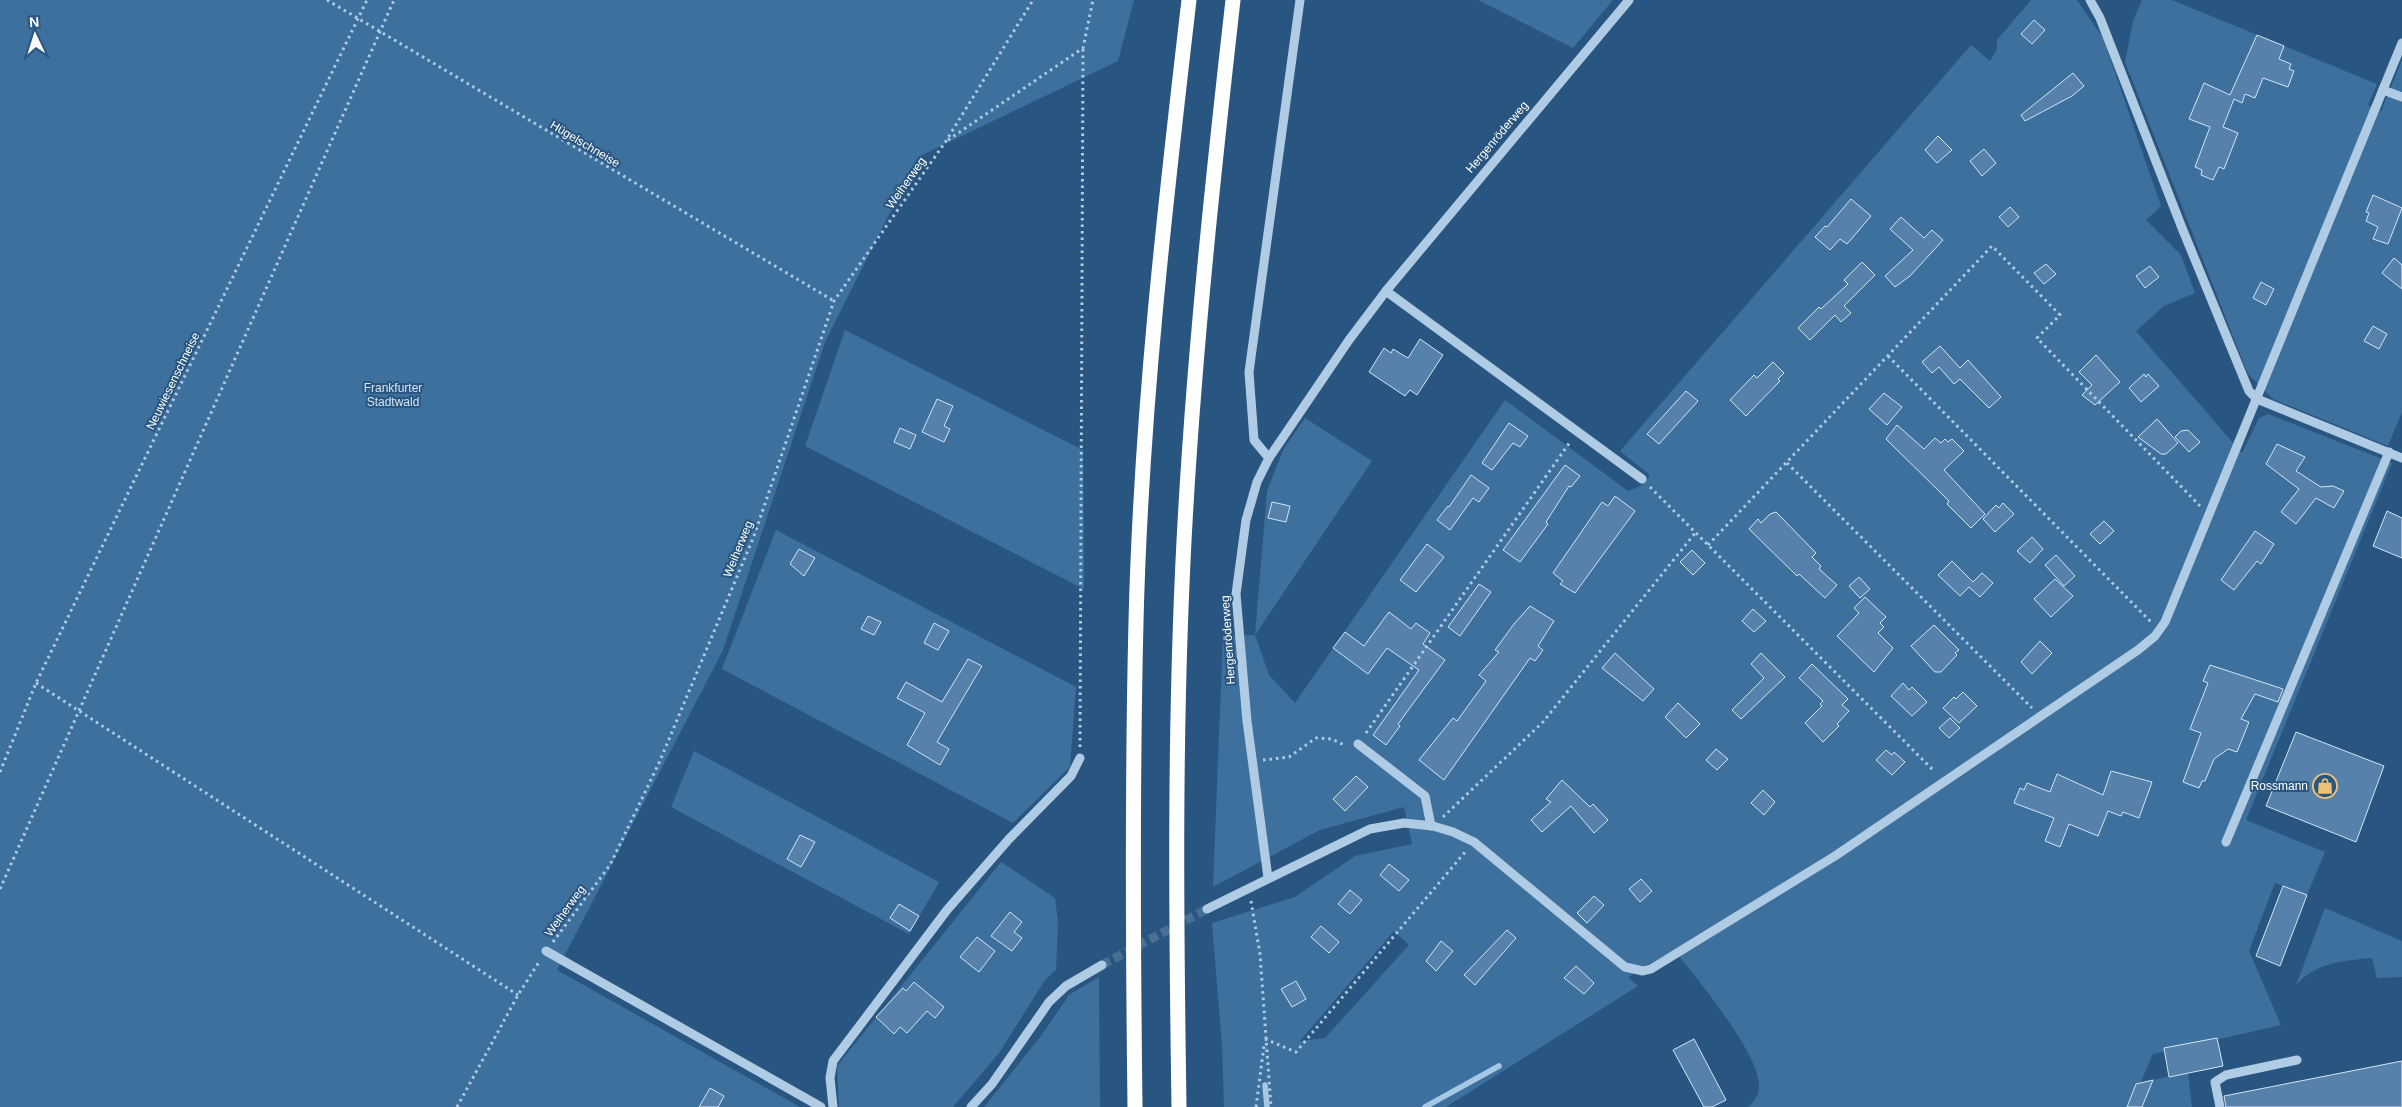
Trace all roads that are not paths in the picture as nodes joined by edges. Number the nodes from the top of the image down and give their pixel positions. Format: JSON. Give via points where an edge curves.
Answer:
{"nodes":[{"id":1,"x":1189,"y":0,"type":"edge"},
{"id":2,"x":1234,"y":0,"type":"edge"},
{"id":3,"x":1300,"y":0,"type":"edge"},
{"id":4,"x":1629,"y":0,"type":"edge"},
{"id":5,"x":2090,"y":0,"type":"edge"},
{"id":6,"x":2402,"y":43,"type":"edge"},
{"id":7,"x":2383,"y":90,"type":"junction"},
{"id":8,"x":2402,"y":97,"type":"edge"},
{"id":9,"x":1386,"y":291,"type":"junction"},
{"id":10,"x":2257,"y":399,"type":"junction"},
{"id":11,"x":2388,"y":452,"type":"junction"},
{"id":12,"x":1269,"y":458,"type":"junction"},
{"id":13,"x":2402,"y":458,"type":"edge"},
{"id":14,"x":1642,"y":479,"type":"road end"},
{"id":15,"x":1358,"y":744,"type":"road end"},
{"id":16,"x":1080,"y":758,"type":"road end"},
{"id":17,"x":1432,"y":826,"type":"junction"},
{"id":18,"x":2226,"y":842,"type":"dead end"},
{"id":19,"x":1268,"y":878,"type":"junction"},
{"id":20,"x":1207,"y":909,"type":"tunnel mouth"},
{"id":21,"x":546,"y":951,"type":"road end"},
{"id":22,"x":1102,"y":965,"type":"tunnel mouth"},
{"id":23,"x":2297,"y":1060,"type":"dead end"},
{"id":24,"x":822,"y":1107,"type":"edge"},
{"id":25,"x":833,"y":1107,"type":"edge"},
{"id":26,"x":971,"y":1107,"type":"edge"},
{"id":27,"x":1135,"y":1107,"type":"edge"},
{"id":28,"x":1179,"y":1107,"type":"edge"},
{"id":29,"x":2220,"y":1107,"type":"edge"}],
"edges":[{"from":1,"to":27,"type":"highway","via":[[1162,234],[1136,620]]},
{"from":2,"to":28,"type":"highway","via":[[1207,232],[1185,516],[1176,923]]},
{"from":3,"to":12,"type":"street","via":[[1249,372],[1254,440]]},
{"from":4,"to":9,"type":"street","name":"Hergenröderweg"},
{"from":5,"to":10,"type":"street","via":[[2100,18],[2244,381]]},
{"from":6,"to":7,"type":"street"},
{"from":7,"to":8,"type":"street"},
{"from":7,"to":10,"type":"street"},
{"from":9,"to":12,"type":"street","name":"Hergenröderweg"},
{"from":9,"to":14,"type":"street"},
{"from":10,"to":11,"type":"street"},
{"from":10,"to":17,"type":"street","via":[[2160,631],[2138,650],[1835,856],[1651,969],[1643,971],[1625,967],[1474,842]]},
{"from":11,"to":13,"type":"street"},
{"from":11,"to":18,"type":"street"},
{"from":12,"to":19,"type":"street","name":"Hergenröderweg","via":[[1257,482],[1246,520],[1236,594]]},
{"from":15,"to":17,"type":"street","via":[[1426,796]]},
{"from":16,"to":25,"type":"street","via":[[1070,776],[947,910],[833,1061],[830,1078]]},
{"from":17,"to":19,"type":"street","via":[[1404,823],[1370,829]]},
{"from":19,"to":20,"type":"street"},
{"from":21,"to":24,"type":"street"},
{"from":22,"to":26,"type":"street","via":[[1052,998],[992,1084]]},
{"from":23,"to":29,"type":"street","via":[[2226,1075],[2215,1082]]}]}
